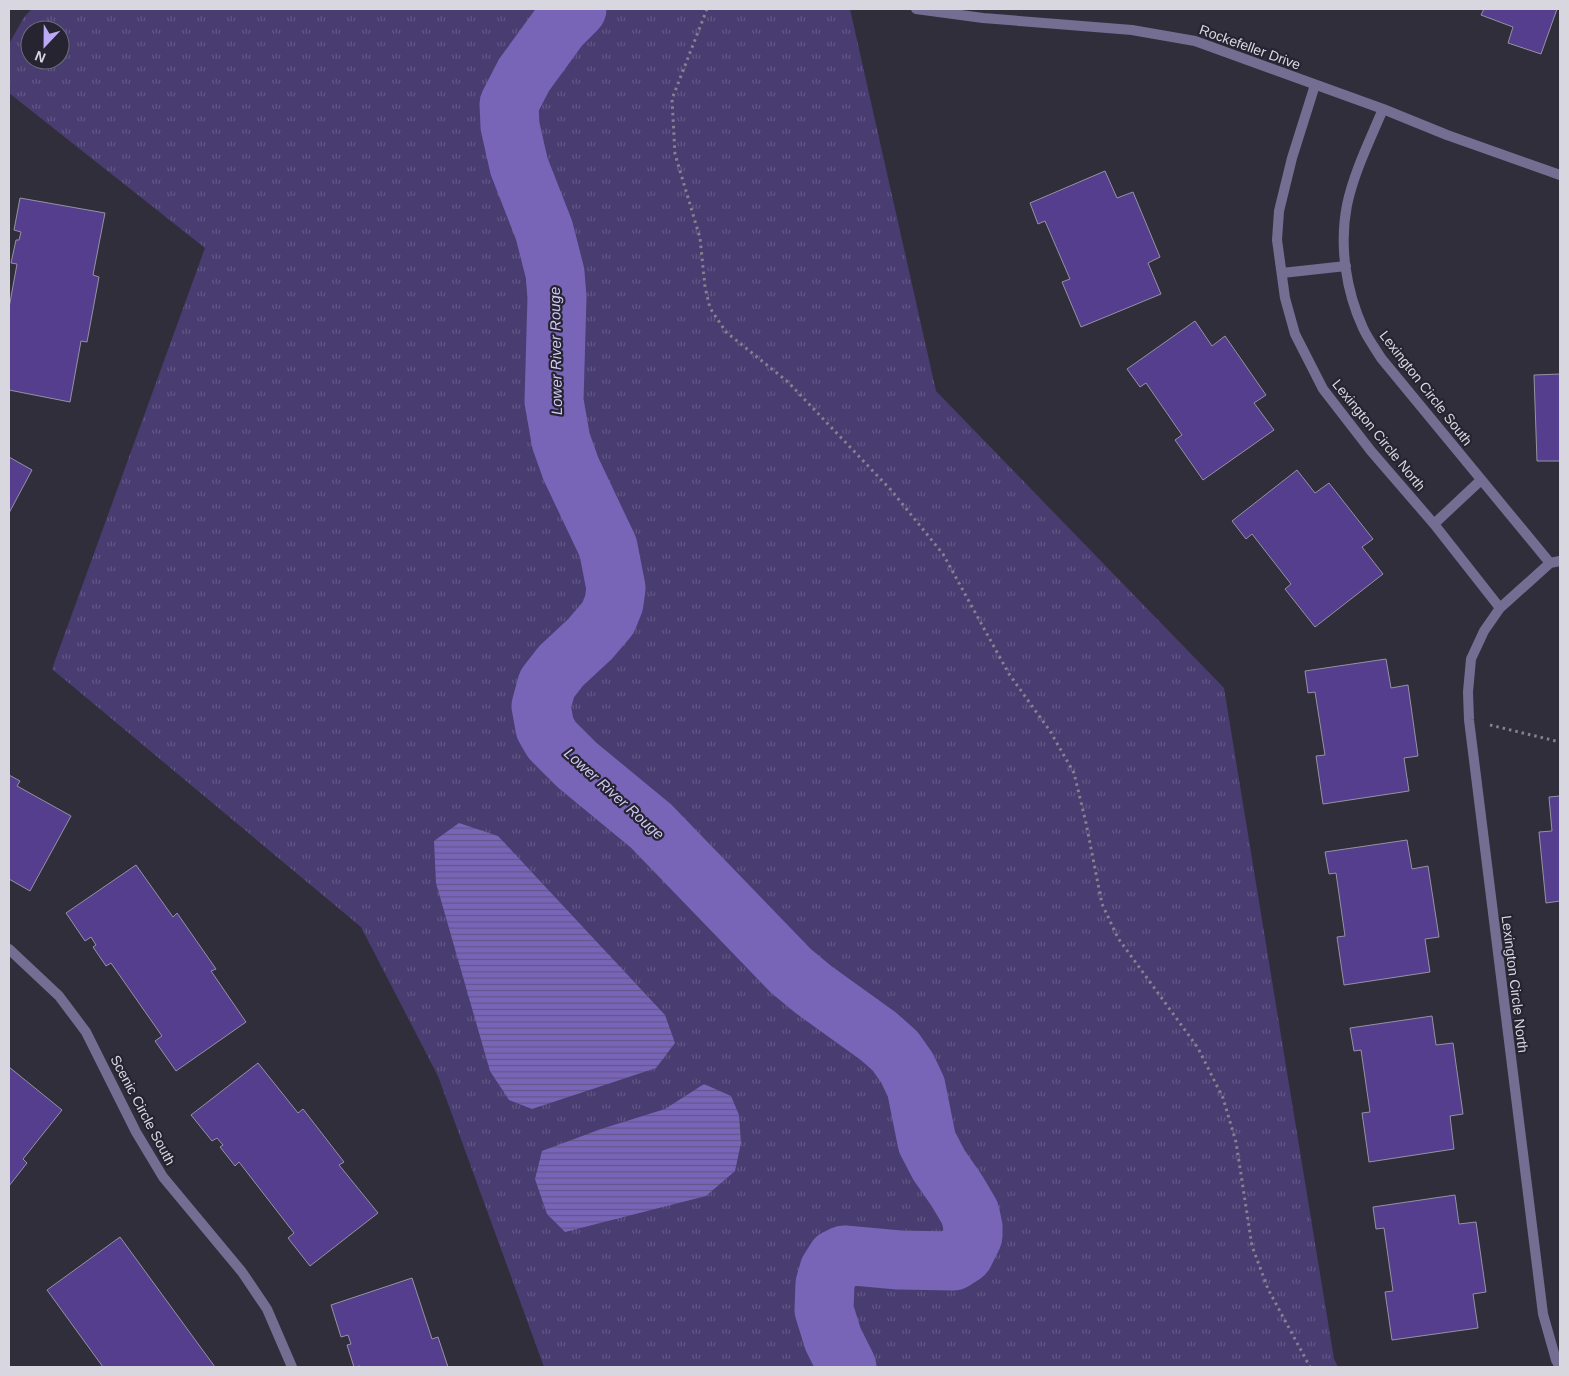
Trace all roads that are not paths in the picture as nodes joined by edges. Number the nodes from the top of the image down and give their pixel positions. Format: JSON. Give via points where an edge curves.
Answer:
{"nodes":[{"id":1,"x":916,"y":9,"type":"edge"},
{"id":2,"x":1315,"y":85,"type":"junction"},
{"id":3,"x":1383,"y":109,"type":"junction"},
{"id":4,"x":1560,"y":175,"type":"edge"},
{"id":5,"x":1346,"y":266,"type":"junction"},
{"id":6,"x":1282,"y":273,"type":"junction"},
{"id":7,"x":1481,"y":480,"type":"junction"},
{"id":8,"x":1434,"y":524,"type":"junction"},
{"id":9,"x":1555,"y":562,"type":"edge"},
{"id":10,"x":1500,"y":608,"type":"junction"},
{"id":11,"x":9,"y":950,"type":"edge"},
{"id":12,"x":292,"y":1367,"type":"edge"},
{"id":13,"x":1560,"y":1367,"type":"edge"}],
"edges":[{"from":1,"to":2,"type":"street","name":"Rockefeller Drive","via":[[1132,30],[1195,41]]},
{"from":2,"to":3,"type":"street","name":"Rockefeller Drive"},
{"from":2,"to":6,"type":"street","name":"Lexington Circle North","via":[[1279,211],[1277,240]]},
{"from":3,"to":4,"type":"street","name":"Rockefeller Drive"},
{"from":3,"to":5,"type":"street","name":"Lexington Circle South","via":[[1361,160],[1347,206]]},
{"from":5,"to":6,"type":"street"},
{"from":5,"to":7,"type":"street","name":"Lexington Circle South","via":[[1352,299],[1364,330],[1381,358]]},
{"from":6,"to":8,"type":"street","name":"Lexington Circle North","via":[[1295,334],[1323,389]]},
{"from":7,"to":8,"type":"street"},
{"from":7,"to":9,"type":"street","name":"Lexington Circle South"},
{"from":8,"to":10,"type":"street","name":"Lexington Circle North"},
{"from":9,"to":10,"type":"street","name":"Lexington Circle North"},
{"from":10,"to":13,"type":"street","name":"Lexington Circle North","via":[[1470,659],[1469,720],[1543,1314]]},
{"from":11,"to":12,"type":"street","name":"Scenic Circle South","via":[[59,996],[86,1032],[163,1178],[267,1308]]}]}
